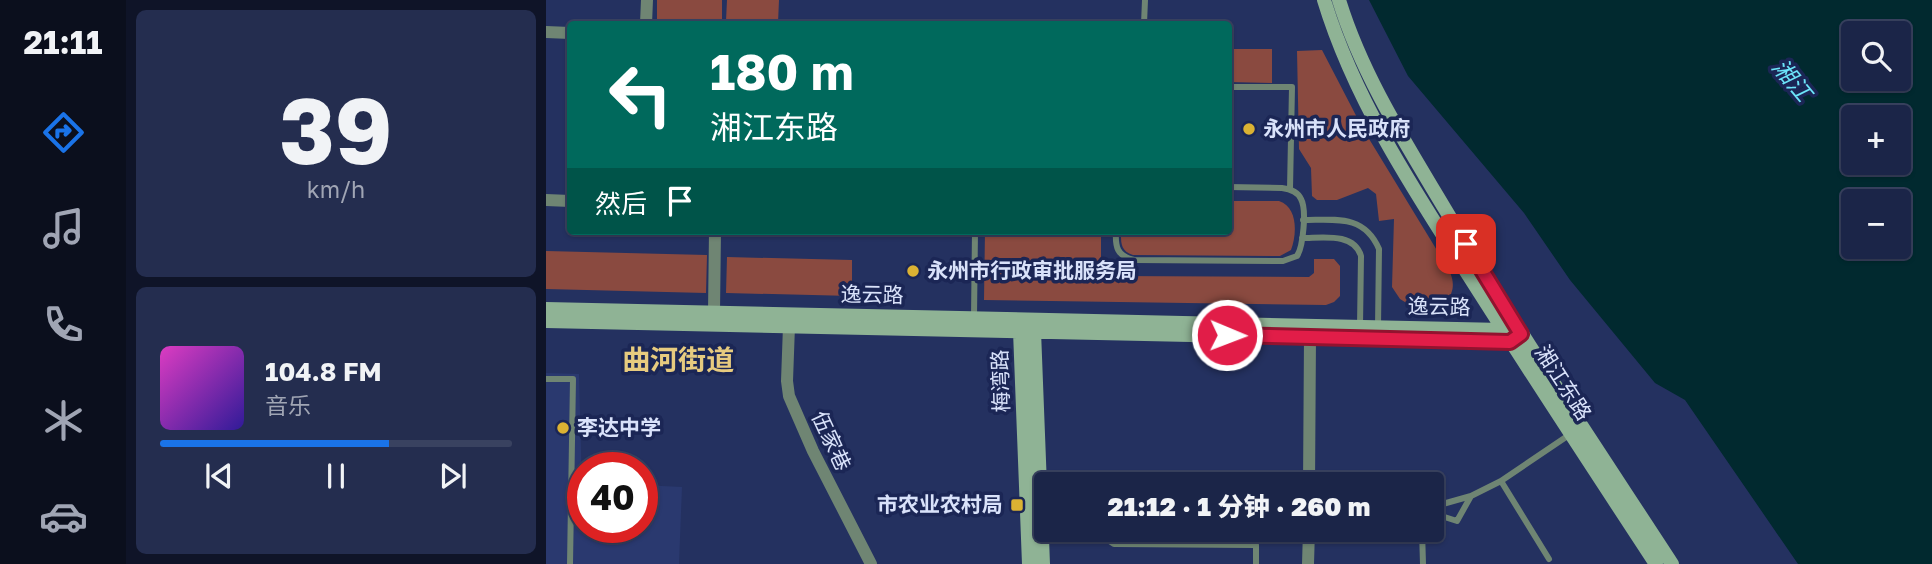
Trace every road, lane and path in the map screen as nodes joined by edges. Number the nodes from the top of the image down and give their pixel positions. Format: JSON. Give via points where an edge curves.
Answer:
{"nodes":[{"id":1,"x":647,"y":0,"type":"edge"},
{"id":2,"x":1145,"y":0,"type":"edge"},
{"id":3,"x":1324,"y":0,"type":"edge"},
{"id":4,"x":1339,"y":0,"type":"edge"},
{"id":5,"x":646,"y":21,"type":"edge"},
{"id":6,"x":1144,"y":21,"type":"edge"},
{"id":7,"x":546,"y":32,"type":"edge"},
{"id":8,"x":567,"y":33,"type":"edge"},
{"id":9,"x":1232,"y":87,"type":"edge"},
{"id":10,"x":1232,"y":187,"type":"edge"},
{"id":11,"x":1290,"y":189,"type":"junction"},
{"id":12,"x":546,"y":200,"type":"edge"},
{"id":13,"x":567,"y":201,"type":"edge"},
{"id":14,"x":1303,"y":220,"type":"junction"},
{"id":15,"x":715,"y":235,"type":"edge"},
{"id":16,"x":975,"y":235,"type":"edge"},
{"id":17,"x":1116,"y":235,"type":"edge"},
{"id":18,"x":1302,"y":238,"type":"junction"},
{"id":19,"x":546,"y":309,"type":"edge"},
{"id":20,"x":714,"y":313,"type":"junction"},
{"id":21,"x":974,"y":318,"type":"junction"},
{"id":22,"x":546,"y":321,"type":"edge"},
{"id":23,"x":789,"y":326,"type":"junction"},
{"id":24,"x":1027,"y":327,"type":"junction"},
{"id":25,"x":1360,"y":327,"type":"junction"},
{"id":26,"x":1378,"y":327,"type":"junction"},
{"id":27,"x":1511,"y":335,"type":"junction"},
{"id":28,"x":1310,"y":337,"type":"junction"},
{"id":29,"x":546,"y":379,"type":"edge"},
{"id":30,"x":1571,"y":434,"type":"junction"},
{"id":31,"x":1045,"y":472,"type":"edge"},
{"id":32,"x":1309,"y":472,"type":"edge"},
{"id":33,"x":1501,"y":481,"type":"junction"},
{"id":34,"x":1471,"y":496,"type":"junction"},
{"id":35,"x":1444,"y":504,"type":"edge"},
{"id":36,"x":1444,"y":517,"type":"edge"},
{"id":37,"x":1044,"y":542,"type":"edge"},
{"id":38,"x":1111,"y":542,"type":"edge"},
{"id":39,"x":1309,"y":542,"type":"edge"},
{"id":40,"x":1422,"y":542,"type":"edge"},
{"id":41,"x":1227,"y":544,"type":"joint"},
{"id":42,"x":1549,"y":559,"type":"dead end"},
{"id":43,"x":570,"y":564,"type":"edge"},
{"id":44,"x":871,"y":564,"type":"edge"},
{"id":45,"x":1028,"y":564,"type":"edge"},
{"id":46,"x":1043,"y":564,"type":"edge"},
{"id":47,"x":1256,"y":564,"type":"edge"},
{"id":48,"x":1308,"y":564,"type":"edge"},
{"id":49,"x":1423,"y":564,"type":"edge"},
{"id":50,"x":1656,"y":564,"type":"edge"},
{"id":51,"x":1671,"y":564,"type":"edge"}],
"edges":[{"from":1,"to":5,"type":"street"},
{"from":2,"to":6,"type":"lane"},
{"from":3,"to":27,"type":"street","name":"湘江东路","via":[[1374,120],[1439,230]]},
{"from":4,"to":27,"type":"street","name":"湘江东路","via":[[1388,113]]},
{"from":7,"to":8,"type":"street"},
{"from":9,"to":11,"type":"lane","via":[[1292,87]]},
{"from":10,"to":11,"type":"lane"},
{"from":11,"to":14,"type":"lane","via":[[1301,199]]},
{"from":12,"to":13,"type":"street"},
{"from":14,"to":18,"type":"lane"},
{"from":14,"to":26,"type":"lane","via":[[1352,222],[1374,237],[1379,249]]},
{"from":15,"to":20,"type":"street"},
{"from":16,"to":21,"type":"lane"},
{"from":17,"to":18,"type":"lane","via":[[1120,255],[1134,260],[1291,260],[1301,251]]},
{"from":18,"to":25,"type":"lane","via":[[1346,240],[1359,249]]},
{"from":19,"to":20,"type":"street","name":"逸云路"},
{"from":20,"to":21,"type":"street","name":"逸云路"},
{"from":21,"to":24,"type":"street","name":"逸云路"},
{"from":22,"to":23,"type":"street","name":"逸云路"},
{"from":23,"to":24,"type":"street","name":"逸云路"},
{"from":23,"to":44,"type":"street","name":"伍家巷","via":[[789,396]]},
{"from":24,"to":25,"type":"street","name":"逸云路"},
{"from":24,"to":28,"type":"street","name":"逸云路"},
{"from":24,"to":31,"type":"street","name":"梅湾路"},
{"from":24,"to":45,"type":"street","name":"梅湾路"},
{"from":25,"to":26,"type":"street","name":"逸云路"},
{"from":26,"to":27,"type":"street","name":"逸云路"},
{"from":27,"to":28,"type":"street","name":"逸云路"},
{"from":27,"to":30,"type":"street","name":"湘江东路"},
{"from":27,"to":51,"type":"street","name":"湘江东路"},
{"from":28,"to":32,"type":"street"},
{"from":29,"to":43,"type":"lane","via":[[573,379]]},
{"from":30,"to":33,"type":"lane"},
{"from":30,"to":50,"type":"street","name":"湘江东路"},
{"from":33,"to":34,"type":"lane"},
{"from":33,"to":42,"type":"lane"},
{"from":34,"to":35,"type":"lane"},
{"from":34,"to":36,"type":"lane","via":[[1457,521]]},
{"from":37,"to":46,"type":"street","name":"梅湾路"},
{"from":38,"to":41,"type":"lane"},
{"from":39,"to":48,"type":"street"},
{"from":40,"to":49,"type":"lane"},
{"from":41,"to":47,"type":"lane","via":[[1256,545]]}]}
